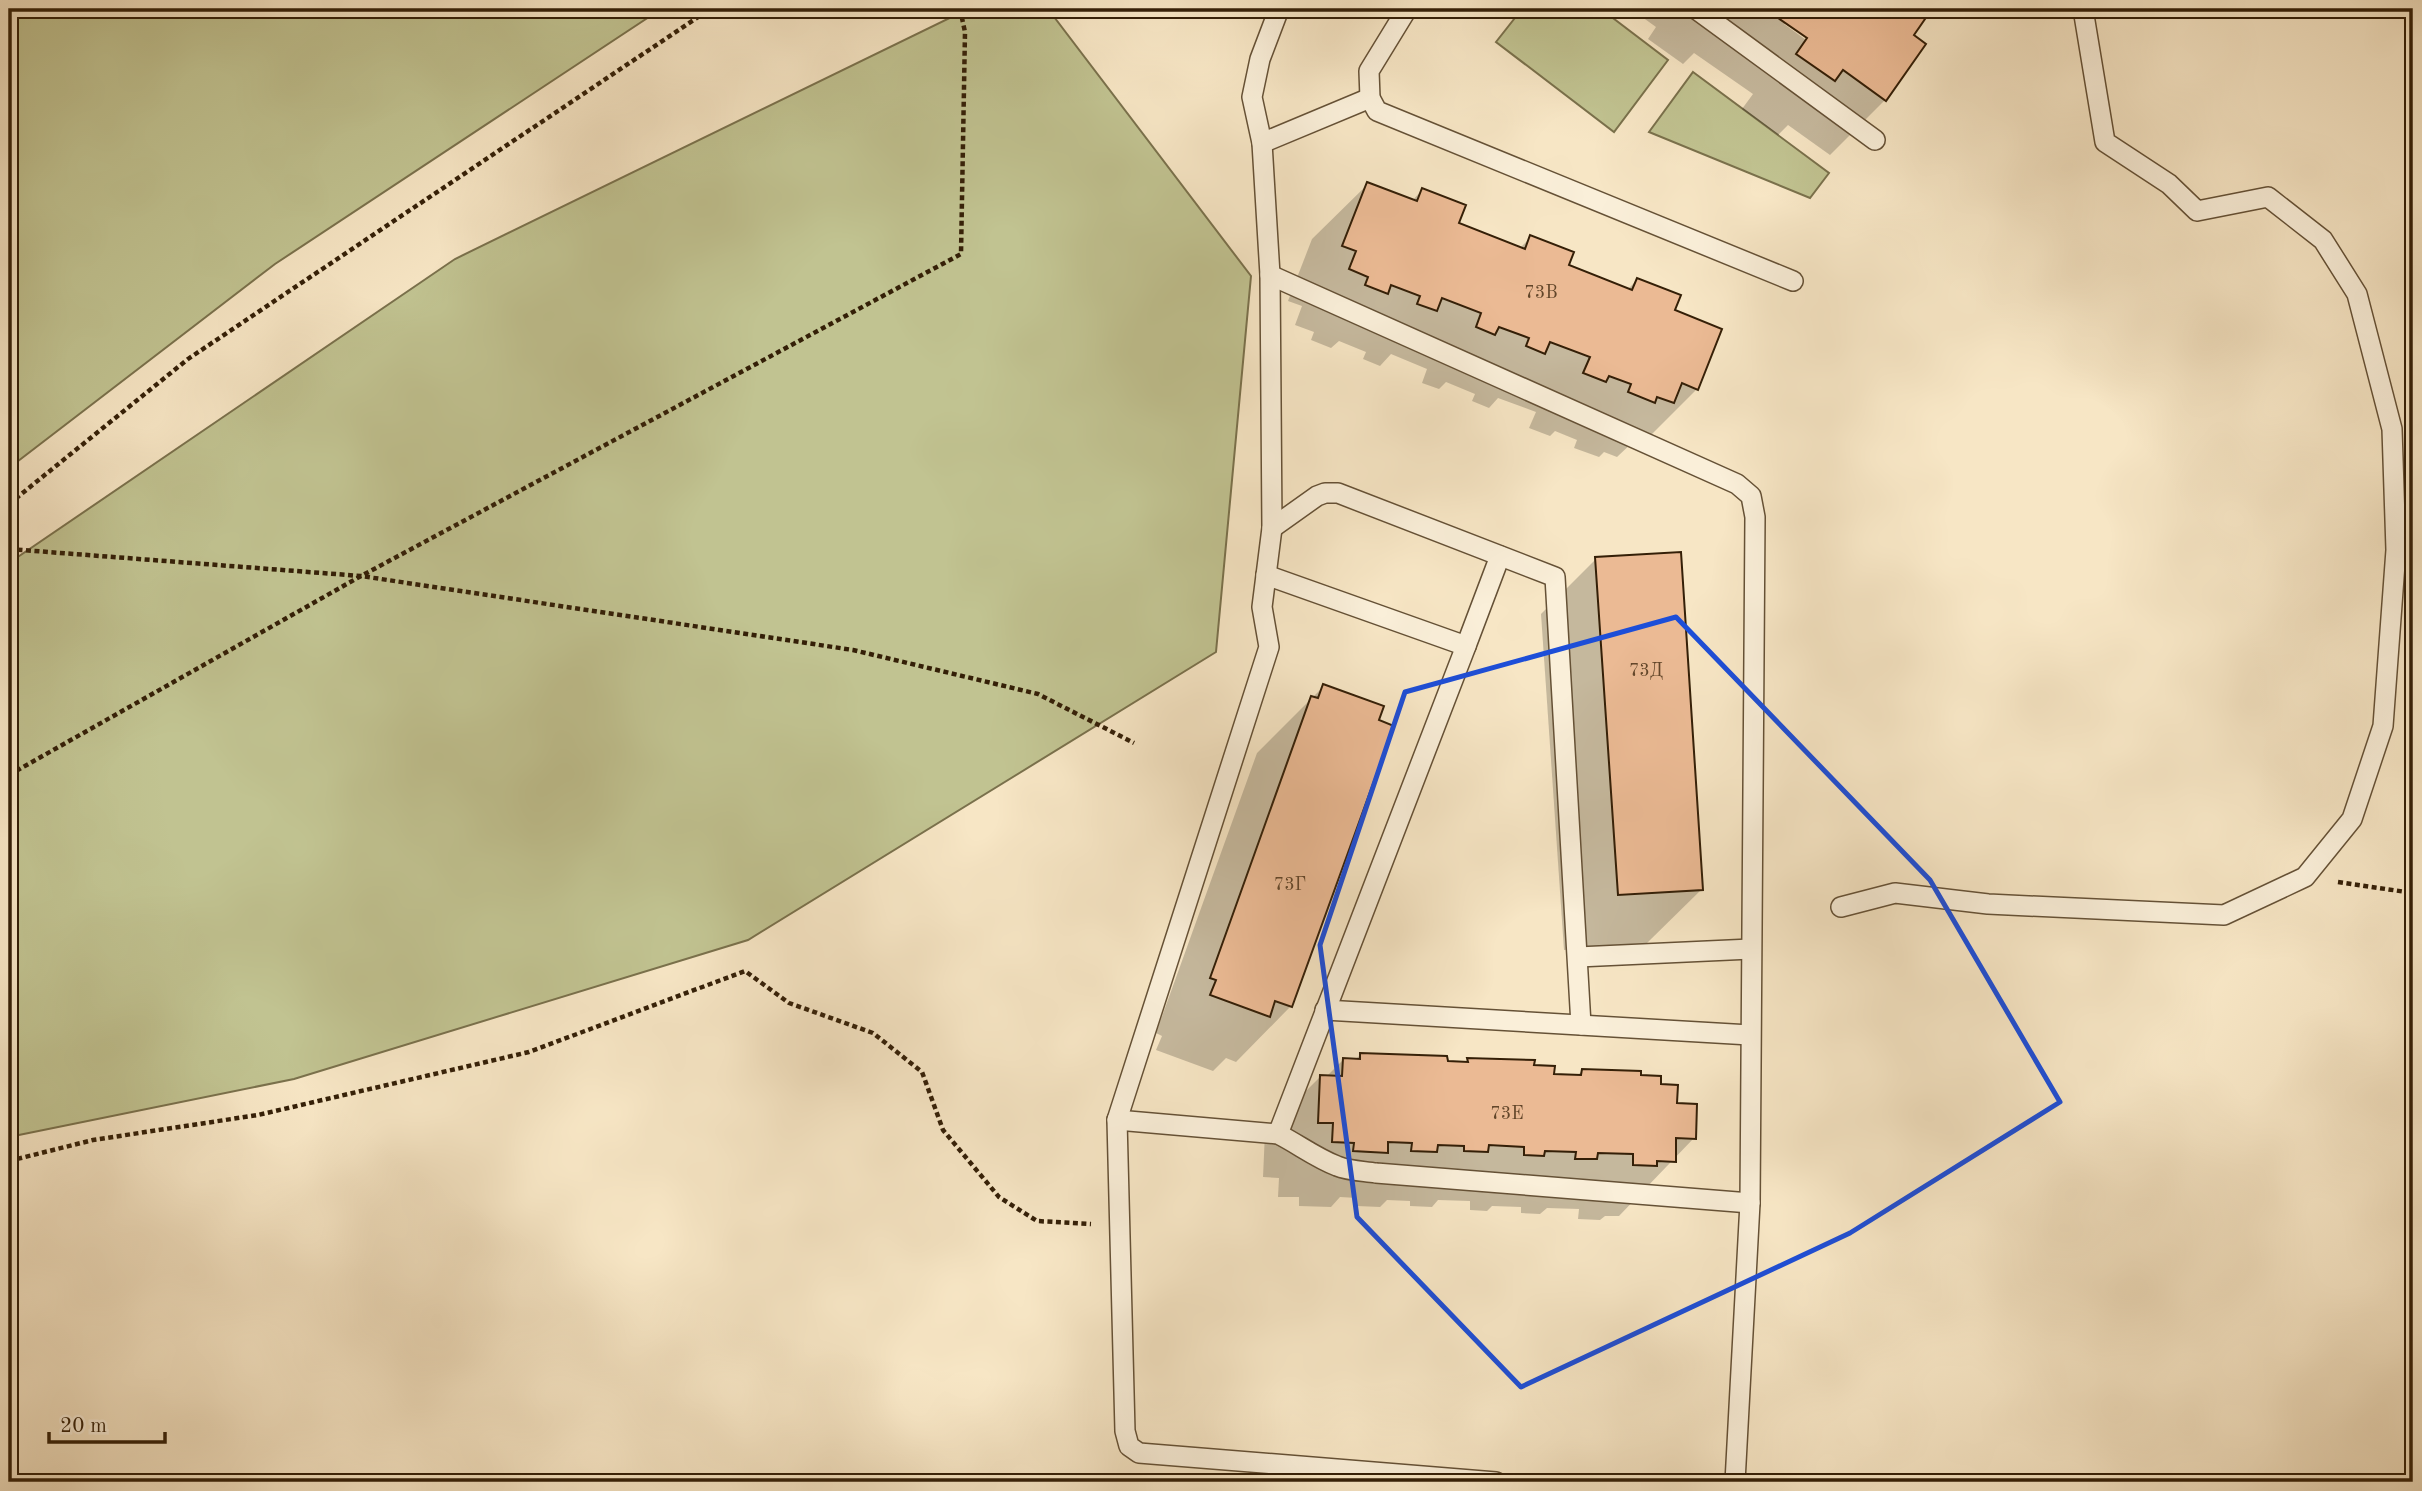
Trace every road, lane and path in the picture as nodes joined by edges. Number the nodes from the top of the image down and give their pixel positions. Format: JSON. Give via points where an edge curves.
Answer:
{"nodes":[{"id":1,"x":710,"y":9,"type":"edge"},
{"id":2,"x":960,"y":9,"type":"edge"},
{"id":3,"x":1279,"y":9,"type":"edge"},
{"id":4,"x":1407,"y":9,"type":"edge"},
{"id":5,"x":1696,"y":9,"type":"edge"},
{"id":6,"x":2083,"y":9,"type":"edge"},
{"id":7,"x":1370,"y":98,"type":"junction"},
{"id":8,"x":1875,"y":140,"type":"dead end"},
{"id":9,"x":1262,"y":144,"type":"junction"},
{"id":10,"x":1270,"y":275,"type":"junction"},
{"id":11,"x":1793,"y":281,"type":"dead end"},
{"id":12,"x":9,"y":504,"type":"edge"},
{"id":13,"x":1272,"y":528,"type":"junction"},
{"id":14,"x":9,"y":549,"type":"edge"},
{"id":15,"x":1500,"y":555,"type":"junction"},
{"id":16,"x":1266,"y":575,"type":"junction"},
{"id":17,"x":361,"y":576,"type":"junction"},
{"id":18,"x":1466,"y":646,"type":"junction"},
{"id":19,"x":1134,"y":743,"type":"dead end"},
{"id":20,"x":9,"y":775,"type":"edge"},
{"id":21,"x":2305,"y":877,"type":"junction"},
{"id":22,"x":2413,"y":893,"type":"edge"},
{"id":23,"x":1840,"y":907,"type":"dead end"},
{"id":24,"x":1751,"y":949,"type":"junction"},
{"id":25,"x":1578,"y":957,"type":"junction"},
{"id":26,"x":1325,"y":1010,"type":"junction"},
{"id":27,"x":1581,"y":1025,"type":"junction"},
{"id":28,"x":1750,"y":1035,"type":"junction"},
{"id":29,"x":1117,"y":1120,"type":"junction"},
{"id":30,"x":1278,"y":1134,"type":"junction"},
{"id":31,"x":9,"y":1161,"type":"edge"},
{"id":32,"x":1750,"y":1203,"type":"junction"},
{"id":33,"x":1120,"y":1225,"type":"junction"},
{"id":34,"x":1496,"y":1482,"type":"edge"},
{"id":35,"x":1735,"y":1482,"type":"edge"}],
"edges":[{"from":1,"to":12,"type":"path","via":[[188,359]]},
{"from":2,"to":17,"type":"path","via":[[965,32],[961,254]]},
{"from":3,"to":9,"type":"lane","via":[[1252,97]]},
{"from":4,"to":7,"type":"lane","via":[[1369,71]]},
{"from":5,"to":8,"type":"lane"},
{"from":6,"to":21,"type":"lane","via":[[2105,142],[2169,184],[2197,212],[2268,197],[2323,240],[2357,293],[2389,417],[2396,550],[2383,726],[2352,819]]},
{"from":7,"to":9,"type":"lane"},
{"from":7,"to":11,"type":"lane","via":[[1377,111]]},
{"from":9,"to":10,"type":"lane"},
{"from":10,"to":13,"type":"lane"},
{"from":10,"to":24,"type":"lane","via":[[1737,484],[1751,496],[1755,517]]},
{"from":13,"to":15,"type":"lane","via":[[1317,496],[1338,493]]},
{"from":13,"to":16,"type":"lane"},
{"from":14,"to":17,"type":"path"},
{"from":15,"to":18,"type":"lane"},
{"from":15,"to":25,"type":"lane","via":[[1555,576]]},
{"from":16,"to":18,"type":"lane"},
{"from":16,"to":29,"type":"lane","via":[[1262,607],[1269,647]]},
{"from":17,"to":19,"type":"path","via":[[853,650],[1038,694]]},
{"from":17,"to":20,"type":"path"},
{"from":18,"to":26,"type":"lane"},
{"from":21,"to":22,"type":"path"},
{"from":21,"to":23,"type":"lane","via":[[2224,915],[1988,904],[1895,893]]},
{"from":24,"to":25,"type":"lane"},
{"from":24,"to":28,"type":"lane"},
{"from":25,"to":27,"type":"lane"},
{"from":26,"to":27,"type":"lane"},
{"from":26,"to":30,"type":"lane"},
{"from":27,"to":28,"type":"lane"},
{"from":28,"to":32,"type":"lane"},
{"from":29,"to":30,"type":"lane"},
{"from":29,"to":33,"type":"lane"},
{"from":30,"to":32,"type":"lane","via":[[1340,1167],[1376,1173]]},
{"from":31,"to":33,"type":"path","via":[[93,1140],[258,1115],[528,1052],[745,971],[789,1003],[873,1033],[922,1072],[943,1130],[999,1197],[1037,1221]]},
{"from":32,"to":35,"type":"lane"},
{"from":33,"to":34,"type":"lane","via":[[1129,1447],[1139,1453]]}]}
